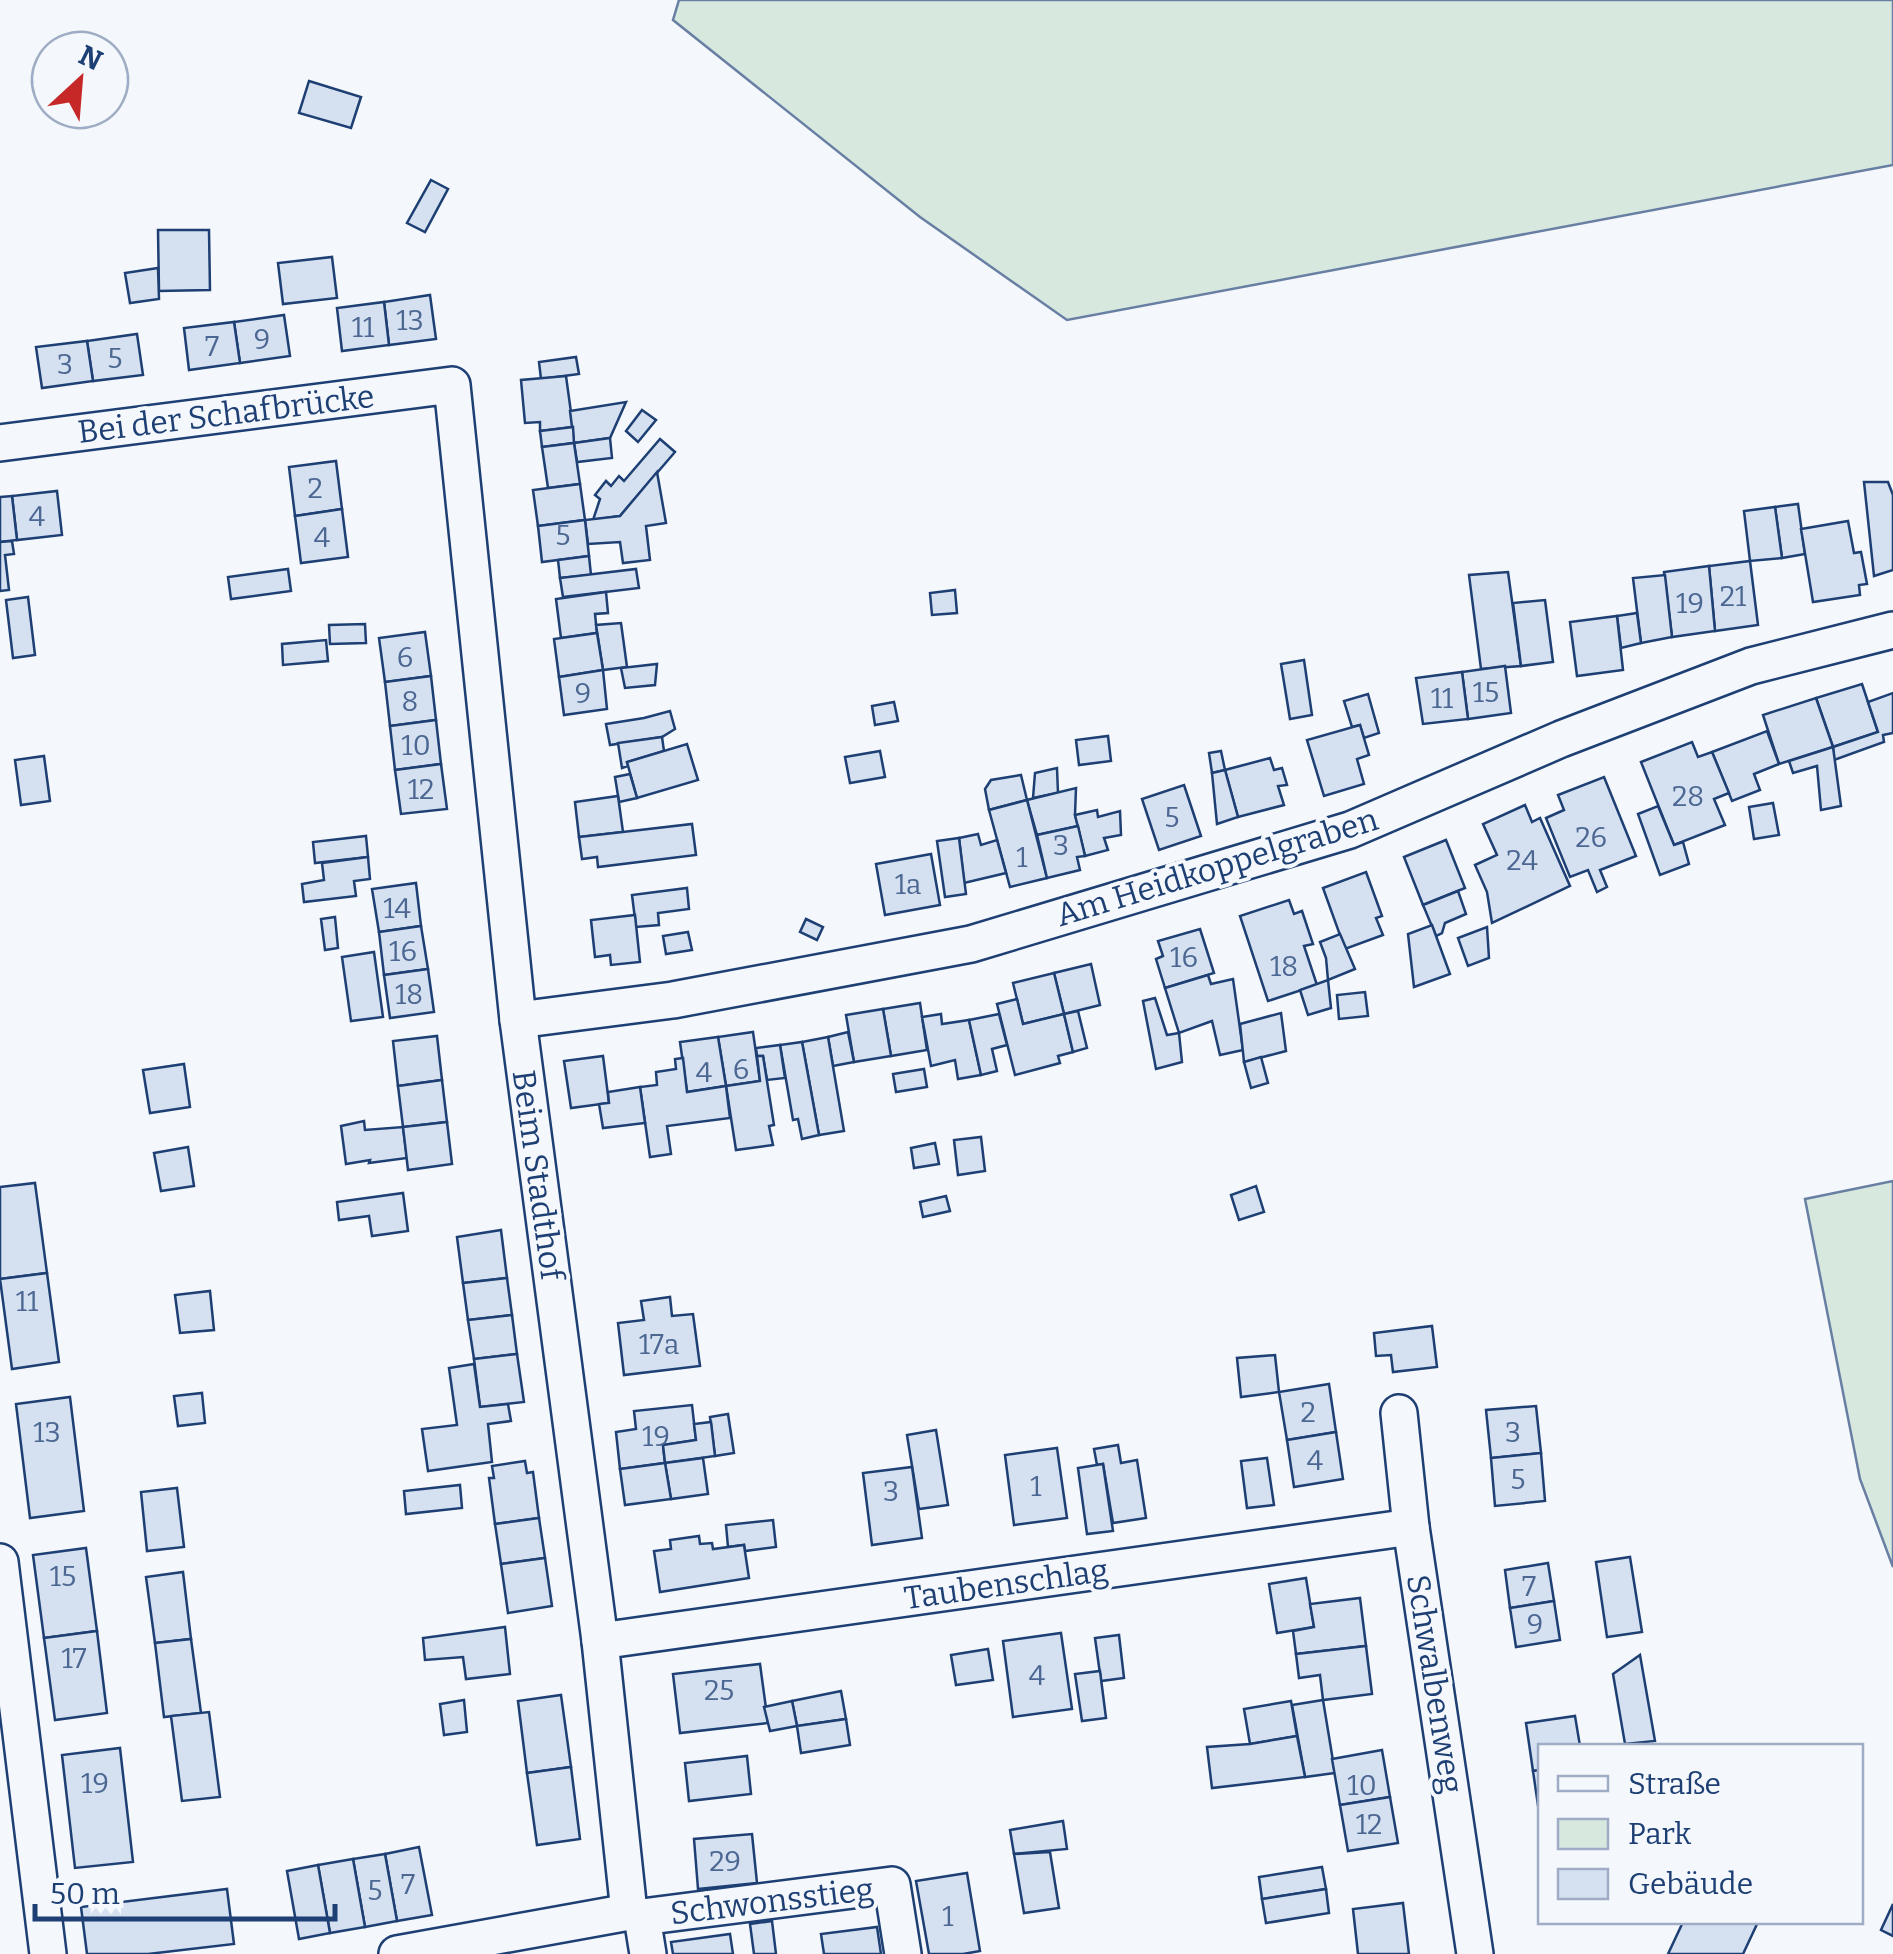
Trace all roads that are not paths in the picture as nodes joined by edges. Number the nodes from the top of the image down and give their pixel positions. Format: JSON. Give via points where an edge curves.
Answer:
{"nodes":[{"id":1,"x":452,"y":385,"type":"joint"},
{"id":2,"x":0,"y":443,"type":"edge"},
{"id":3,"x":1893,"y":630,"type":"edge"},
{"id":4,"x":518,"y":1020,"type":"junction"},
{"id":5,"x":1399,"y":1413,"type":"dead end"},
{"id":6,"x":1411,"y":1527,"type":"junction"},
{"id":7,"x":0,"y":1562,"type":"edge"},
{"id":8,"x":600,"y":1641,"type":"junction"},
{"id":9,"x":636,"y":1914,"type":"junction"},
{"id":10,"x":48,"y":1954,"type":"edge"},
{"id":11,"x":397,"y":1954,"type":"edge"},
{"id":12,"x":648,"y":1954,"type":"edge"},
{"id":13,"x":902,"y":1954,"type":"edge"},
{"id":14,"x":1475,"y":1954,"type":"edge"}],
"edges":[{"from":1,"to":2,"type":"street","name":"Bei der Schafbrücke"},
{"from":1,"to":4,"type":"street","name":"Beim Stadthof"},
{"from":3,"to":4,"type":"street","name":"Am Heidkoppelgraben","via":[[1752,666],[1350,830],[971,944],[673,1000]]},
{"from":4,"to":8,"type":"street","name":"Beim Stadthof"},
{"from":5,"to":6,"type":"street","name":"Schwalbenweg"},
{"from":6,"to":8,"type":"street","name":"Taubenschlag"},
{"from":6,"to":14,"type":"street","name":"Schwalbenweg"},
{"from":7,"to":10,"type":"street"},
{"from":8,"to":9,"type":"street","name":"Beim Stadthof"},
{"from":9,"to":11,"type":"street"},
{"from":9,"to":12,"type":"street","name":"Beim Stadthof"},
{"from":9,"to":13,"type":"street","name":"Schwonsstieg","via":[[892,1885]]}]}
